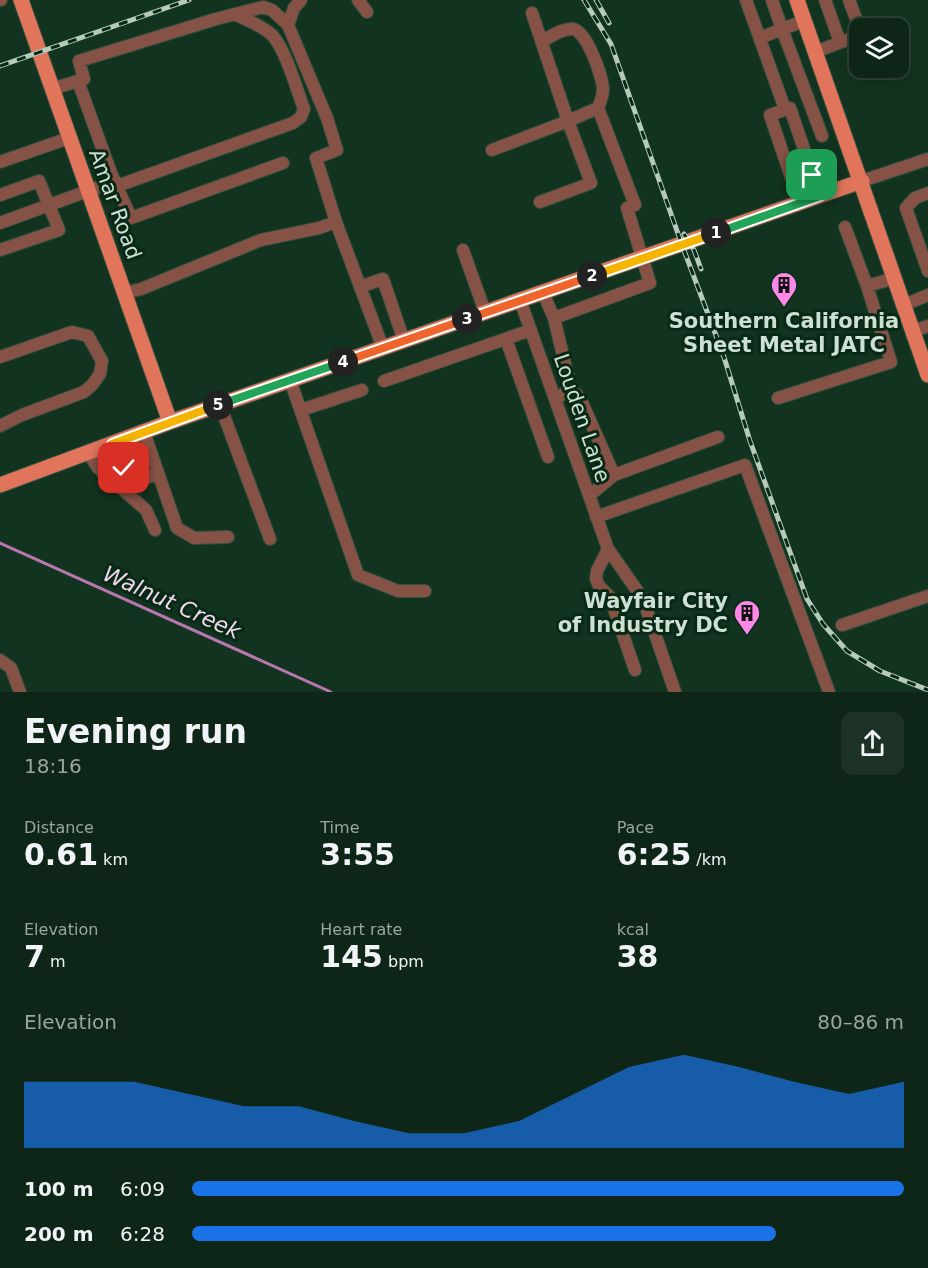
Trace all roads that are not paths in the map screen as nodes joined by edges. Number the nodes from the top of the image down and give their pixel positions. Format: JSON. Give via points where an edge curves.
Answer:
{"nodes":[{"id":1,"x":21,"y":0,"type":"edge"},
{"id":2,"x":301,"y":0,"type":"edge"},
{"id":3,"x":358,"y":0,"type":"edge"},
{"id":4,"x":746,"y":0,"type":"edge"},
{"id":5,"x":772,"y":0,"type":"edge"},
{"id":6,"x":797,"y":0,"type":"edge"},
{"id":7,"x":825,"y":0,"type":"edge"},
{"id":8,"x":849,"y":0,"type":"edge"},
{"id":9,"x":367,"y":12,"type":"dead end"},
{"id":10,"x":532,"y":13,"type":"dead end"},
{"id":11,"x":234,"y":14,"type":"junction"},
{"id":12,"x":856,"y":18,"type":"edge"},
{"id":13,"x":804,"y":21,"type":"junction"},
{"id":14,"x":288,"y":25,"type":"junction"},
{"id":15,"x":783,"y":29,"type":"junction"},
{"id":16,"x":760,"y":38,"type":"junction"},
{"id":17,"x":849,"y":38,"type":"edge"},
{"id":18,"x":543,"y":41,"type":"junction"},
{"id":19,"x":840,"y":42,"type":"junction"},
{"id":20,"x":815,"y":52,"type":"junction"},
{"id":21,"x":78,"y":81,"type":"junction"},
{"id":22,"x":52,"y":89,"type":"junction"},
{"id":23,"x":598,"y":108,"type":"junction"},
{"id":24,"x":785,"y":109,"type":"junction"},
{"id":25,"x":568,"y":121,"type":"junction"},
{"id":26,"x":822,"y":136,"type":"dead end"},
{"id":27,"x":69,"y":138,"type":"junction"},
{"id":28,"x":492,"y":150,"type":"dead end"},
{"id":29,"x":928,"y":159,"type":"edge"},
{"id":30,"x":0,"y":162,"type":"edge"},
{"id":31,"x":283,"y":162,"type":"dead end"},
{"id":32,"x":810,"y":170,"type":"junction"},
{"id":33,"x":862,"y":181,"type":"junction"},
{"id":34,"x":116,"y":184,"type":"junction"},
{"id":35,"x":87,"y":190,"type":"junction"},
{"id":36,"x":928,"y":194,"type":"edge"},
{"id":37,"x":0,"y":195,"type":"edge"},
{"id":38,"x":820,"y":196,"type":"junction"},
{"id":39,"x":540,"y":202,"type":"dead end"},
{"id":40,"x":50,"y":205,"type":"junction"},
{"id":41,"x":336,"y":222,"type":"junction"},
{"id":42,"x":0,"y":223,"type":"edge"},
{"id":43,"x":845,"y":227,"type":"dead end"},
{"id":44,"x":0,"y":250,"type":"edge"},
{"id":45,"x":464,"y":250,"type":"dead end"},
{"id":46,"x":643,"y":258,"type":"junction"},
{"id":47,"x":928,"y":271,"type":"edge"},
{"id":48,"x":895,"y":278,"type":"junction"},
{"id":49,"x":362,"y":286,"type":"junction"},
{"id":50,"x":867,"y":286,"type":"junction"},
{"id":51,"x":543,"y":292,"type":"junction"},
{"id":52,"x":124,"y":293,"type":"junction"},
{"id":53,"x":928,"y":295,"type":"edge"},
{"id":54,"x":520,"y":300,"type":"junction"},
{"id":55,"x":904,"y":305,"type":"junction"},
{"id":56,"x":485,"y":312,"type":"junction"},
{"id":57,"x":396,"y":317,"type":"junction"},
{"id":58,"x":554,"y":318,"type":"junction"},
{"id":59,"x":375,"y":324,"type":"junction"},
{"id":60,"x":928,"y":326,"type":"edge"},
{"id":61,"x":531,"y":330,"type":"junction"},
{"id":62,"x":913,"y":331,"type":"junction"},
{"id":63,"x":506,"y":339,"type":"junction"},
{"id":64,"x":404,"y":340,"type":"junction"},
{"id":65,"x":383,"y":348,"type":"junction"},
{"id":66,"x":0,"y":357,"type":"edge"},
{"id":67,"x":928,"y":375,"type":"edge"},
{"id":68,"x":290,"y":380,"type":"junction"},
{"id":69,"x":384,"y":381,"type":"dead end"},
{"id":70,"x":571,"y":389,"type":"junction"},
{"id":71,"x":362,"y":390,"type":"dead end"},
{"id":72,"x":778,"y":398,"type":"dead end"},
{"id":73,"x":555,"y":399,"type":"junction"},
{"id":74,"x":220,"y":405,"type":"junction"},
{"id":75,"x":301,"y":410,"type":"junction"},
{"id":76,"x":170,"y":422,"type":"junction"},
{"id":77,"x":0,"y":426,"type":"edge"},
{"id":78,"x":144,"y":432,"type":"junction"},
{"id":79,"x":718,"y":437,"type":"dead end"},
{"id":80,"x":112,"y":444,"type":"junction"},
{"id":81,"x":88,"y":453,"type":"junction"},
{"id":82,"x":548,"y":457,"type":"dead end"},
{"id":83,"x":158,"y":474,"type":"junction"},
{"id":84,"x":614,"y":475,"type":"junction"},
{"id":85,"x":0,"y":485,"type":"edge"},
{"id":86,"x":589,"y":496,"type":"junction"},
{"id":87,"x":596,"y":517,"type":"junction"},
{"id":88,"x":155,"y":530,"type":"dead end"},
{"id":89,"x":228,"y":537,"type":"dead end"},
{"id":90,"x":270,"y":539,"type":"dead end"},
{"id":91,"x":608,"y":549,"type":"junction"},
{"id":92,"x":425,"y":591,"type":"dead end"},
{"id":93,"x":924,"y":597,"type":"edge"},
{"id":94,"x":842,"y":625,"type":"dead end"},
{"id":95,"x":0,"y":660,"type":"edge"},
{"id":96,"x":636,"y":670,"type":"dead end"},
{"id":97,"x":20,"y":692,"type":"edge"},
{"id":98,"x":675,"y":692,"type":"edge"},
{"id":99,"x":829,"y":692,"type":"edge"}],
"edges":[{"from":1,"to":22,"type":"main road","name":"Amar Road"},
{"from":2,"to":14,"type":"street"},
{"from":3,"to":9,"type":"street"},
{"from":4,"to":16,"type":"street"},
{"from":5,"to":15,"type":"street"},
{"from":6,"to":13,"type":"main road"},
{"from":7,"to":19,"type":"street"},
{"from":8,"to":12,"type":"street"},
{"from":10,"to":18,"type":"street"},
{"from":11,"to":14,"type":"street","via":[[263,6]]},
{"from":11,"to":21,"type":"street","via":[[79,62],[84,79]]},
{"from":11,"to":34,"type":"street","via":[[259,26],[279,44],[304,109],[301,117]]},
{"from":13,"to":15,"type":"street"},
{"from":13,"to":20,"type":"main road"},
{"from":14,"to":41,"type":"street","via":[[337,150],[316,158]]},
{"from":15,"to":16,"type":"street"},
{"from":15,"to":26,"type":"street"},
{"from":16,"to":24,"type":"street"},
{"from":17,"to":19,"type":"street"},
{"from":18,"to":23,"type":"street","via":[[574,29],[582,33],[596,62],[603,91]]},
{"from":18,"to":25,"type":"street"},
{"from":19,"to":20,"type":"street"},
{"from":20,"to":33,"type":"main road"},
{"from":21,"to":22,"type":"street"},
{"from":21,"to":34,"type":"street"},
{"from":22,"to":27,"type":"main road","name":"Amar Road"},
{"from":23,"to":25,"type":"street"},
{"from":23,"to":46,"type":"street","via":[[634,205],[627,208]]},
{"from":24,"to":32,"type":"street","via":[[790,108]]},
{"from":24,"to":32,"type":"street","via":[[770,115],[791,177]]},
{"from":25,"to":28,"type":"street"},
{"from":25,"to":39,"type":"street","via":[[591,183]]},
{"from":27,"to":30,"type":"street"},
{"from":27,"to":35,"type":"main road","name":"Amar Road"},
{"from":29,"to":33,"type":"street"},
{"from":31,"to":34,"type":"street","via":[[131,218]]},
{"from":32,"to":38,"type":"street"},
{"from":33,"to":38,"type":"main road"},
{"from":33,"to":48,"type":"main road"},
{"from":34,"to":35,"type":"street"},
{"from":35,"to":40,"type":"street"},
{"from":35,"to":52,"type":"main road","name":"Amar Road"},
{"from":36,"to":47,"type":"street","via":[[915,198],[906,208]]},
{"from":37,"to":40,"type":"street","via":[[39,181]]},
{"from":38,"to":46,"type":"main road"},
{"from":40,"to":42,"type":"street"},
{"from":40,"to":44,"type":"street","via":[[58,231]]},
{"from":41,"to":49,"type":"street"},
{"from":41,"to":52,"type":"street","via":[[261,240]]},
{"from":43,"to":50,"type":"street"},
{"from":45,"to":56,"type":"street"},
{"from":46,"to":51,"type":"main road"},
{"from":46,"to":58,"type":"street","via":[[650,283]]},
{"from":48,"to":50,"type":"street"},
{"from":48,"to":55,"type":"main road"},
{"from":49,"to":57,"type":"street","via":[[383,279]]},
{"from":49,"to":59,"type":"street"},
{"from":50,"to":72,"type":"street","via":[[891,362]]},
{"from":51,"to":54,"type":"main road"},
{"from":51,"to":58,"type":"street"},
{"from":52,"to":76,"type":"main road","name":"Amar Road"},
{"from":53,"to":55,"type":"street"},
{"from":54,"to":56,"type":"main road"},
{"from":54,"to":61,"type":"street","name":"Louden Lane"},
{"from":55,"to":62,"type":"main road"},
{"from":56,"to":64,"type":"main road"},
{"from":57,"to":59,"type":"street"},
{"from":57,"to":64,"type":"street"},
{"from":58,"to":70,"type":"street"},
{"from":59,"to":65,"type":"street"},
{"from":60,"to":62,"type":"street"},
{"from":61,"to":63,"type":"street"},
{"from":61,"to":73,"type":"street","name":"Louden Lane"},
{"from":62,"to":67,"type":"main road"},
{"from":63,"to":69,"type":"street"},
{"from":63,"to":82,"type":"street"},
{"from":64,"to":65,"type":"main road"},
{"from":65,"to":68,"type":"main road"},
{"from":66,"to":77,"type":"street","via":[[72,332],[88,336],[102,361],[100,374],[84,392]]},
{"from":68,"to":74,"type":"main road"},
{"from":68,"to":75,"type":"street"},
{"from":70,"to":73,"type":"street"},
{"from":70,"to":84,"type":"street","via":[[580,398]]},
{"from":71,"to":75,"type":"street"},
{"from":73,"to":86,"type":"street","name":"Louden Lane"},
{"from":74,"to":76,"type":"main road"},
{"from":74,"to":90,"type":"street"},
{"from":75,"to":92,"type":"street","via":[[358,575],[398,591]]},
{"from":76,"to":78,"type":"main road"},
{"from":78,"to":80,"type":"main road"},
{"from":78,"to":83,"type":"street"},
{"from":79,"to":84,"type":"street"},
{"from":80,"to":81,"type":"main road"},
{"from":80,"to":83,"type":"street","via":[[119,460],[136,477]]},
{"from":81,"to":85,"type":"main road"},
{"from":81,"to":88,"type":"street","via":[[98,468],[146,510]]},
{"from":83,"to":89,"type":"street","via":[[177,528],[194,538]]},
{"from":84,"to":86,"type":"street"},
{"from":86,"to":87,"type":"street","name":"Louden Lane"},
{"from":87,"to":91,"type":"street","name":"Louden Lane"},
{"from":87,"to":99,"type":"street","via":[[745,465]]},
{"from":91,"to":96,"type":"street","via":[[596,579],[610,597]]},
{"from":91,"to":98,"type":"street","name":"Louden Lane","via":[[643,599]]},
{"from":93,"to":94,"type":"street"},
{"from":95,"to":97,"type":"street","via":[[11,668]]}]}
